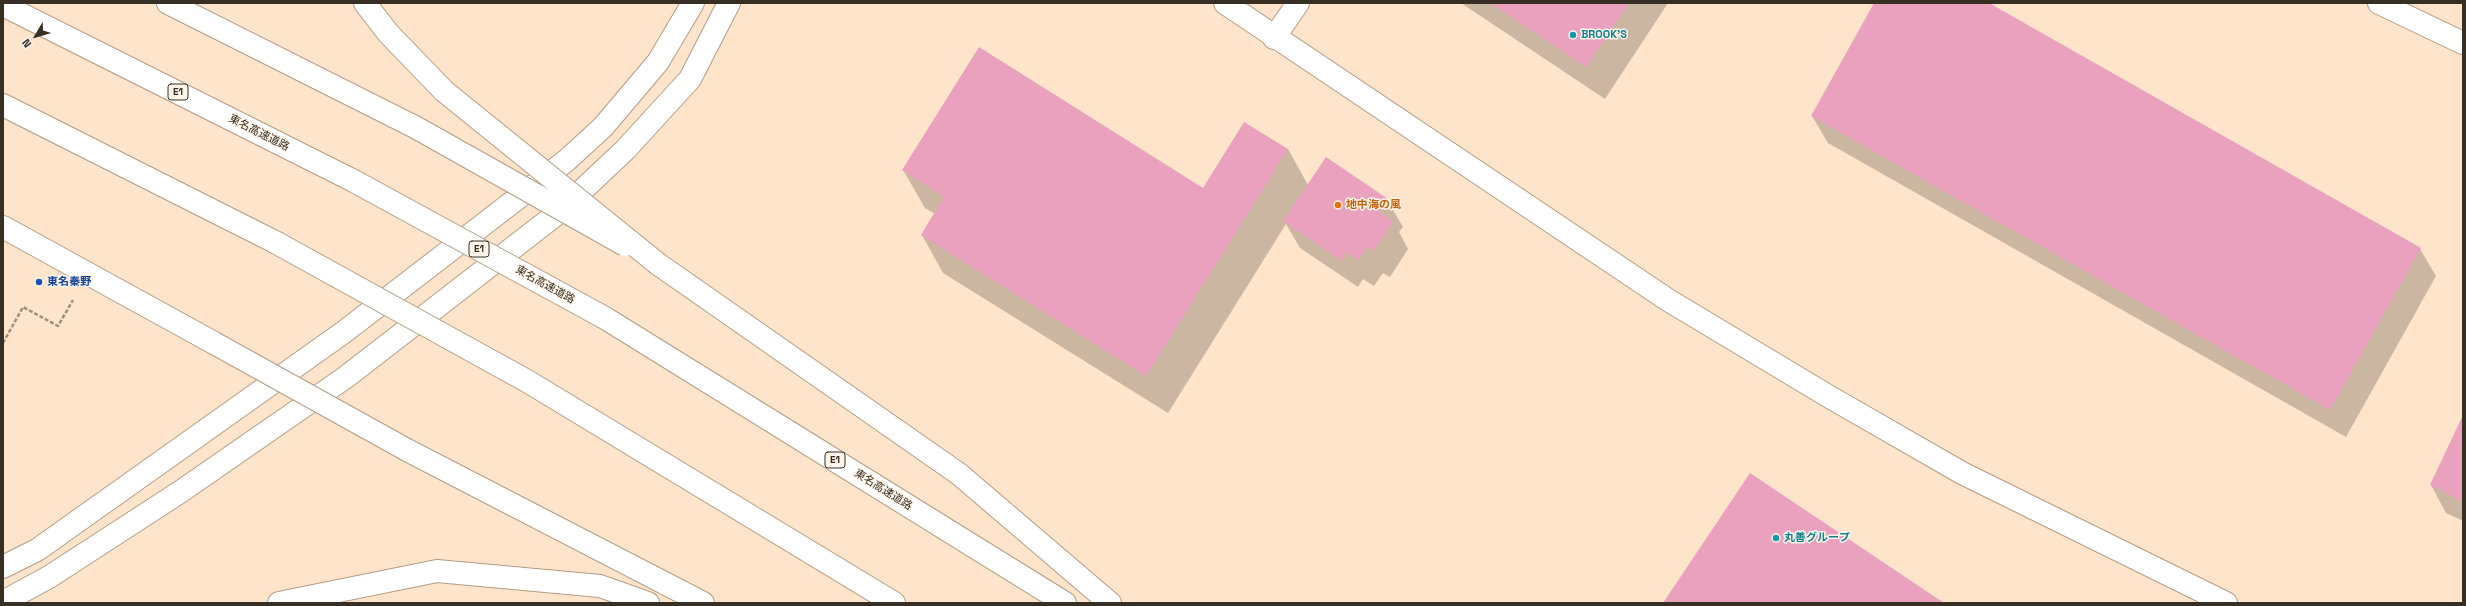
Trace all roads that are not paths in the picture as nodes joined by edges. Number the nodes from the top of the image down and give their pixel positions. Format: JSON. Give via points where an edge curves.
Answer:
{"nodes":[{"id":1,"x":168,"y":3,"type":"edge"},
{"id":2,"x":365,"y":3,"type":"edge"},
{"id":3,"x":693,"y":3,"type":"edge"},
{"id":4,"x":730,"y":3,"type":"edge"},
{"id":5,"x":1225,"y":3,"type":"edge"},
{"id":6,"x":1298,"y":3,"type":"edge"},
{"id":7,"x":2379,"y":3,"type":"edge"},
{"id":8,"x":3,"y":5,"type":"edge"},
{"id":9,"x":1274,"y":38,"type":"junction"},
{"id":10,"x":2463,"y":43,"type":"edge"},
{"id":11,"x":3,"y":105,"type":"edge"},
{"id":12,"x":3,"y":226,"type":"edge"},
{"id":13,"x":658,"y":264,"type":"junction"},
{"id":14,"x":3,"y":567,"type":"edge"},
{"id":15,"x":3,"y":602,"type":"edge"},
{"id":16,"x":279,"y":603,"type":"edge"},
{"id":17,"x":648,"y":603,"type":"edge"},
{"id":18,"x":703,"y":603,"type":"edge"},
{"id":19,"x":894,"y":603,"type":"edge"},
{"id":20,"x":1065,"y":603,"type":"edge"},
{"id":21,"x":1110,"y":603,"type":"edge"},
{"id":22,"x":2226,"y":603,"type":"edge"}],
"edges":[{"from":1,"to":13,"type":"main road","bridge":true,"via":[[415,127]]},
{"from":2,"to":13,"type":"main road","bridge":true,"via":[[388,33],[444,91]]},
{"from":3,"to":14,"type":"main road","via":[[658,62],[612,117],[568,160],[344,332],[37,550]]},
{"from":4,"to":15,"type":"main road","via":[[690,79],[626,150],[558,213],[346,377],[180,492],[49,577]]},
{"from":5,"to":9,"type":"main road"},
{"from":6,"to":9,"type":"main road"},
{"from":7,"to":10,"type":"main road"},
{"from":8,"to":20,"type":"main road","name":"東名高速道路","number":"E1","bridge":true,"via":[[352,180],[605,318]]},
{"from":9,"to":22,"type":"main road","via":[[1668,300],[1828,396],[1962,473]]},
{"from":11,"to":19,"type":"main road","bridge":true,"via":[[275,242],[527,381]]},
{"from":12,"to":18,"type":"main road","bridge":true,"via":[[407,450]]},
{"from":13,"to":21,"type":"main road","via":[[959,474]]},
{"from":16,"to":17,"type":"main road","via":[[437,571],[600,586]]}]}
